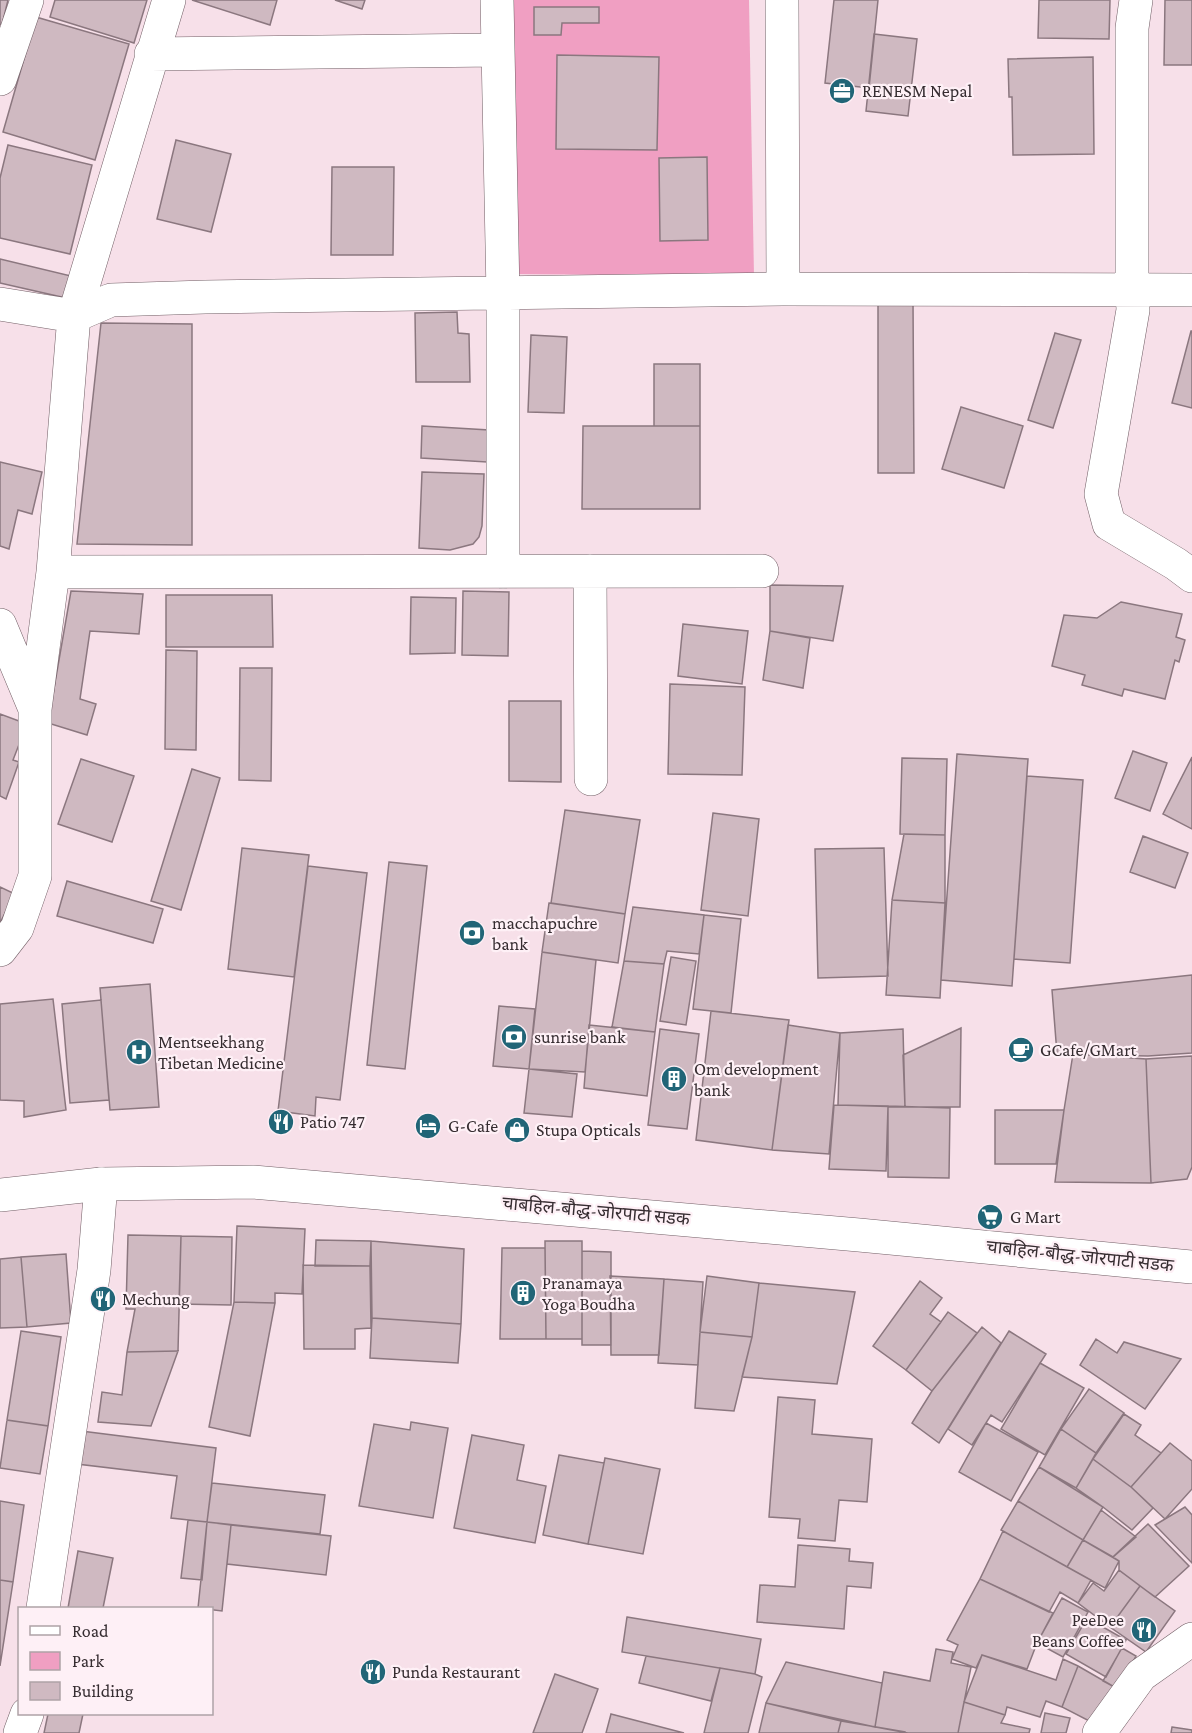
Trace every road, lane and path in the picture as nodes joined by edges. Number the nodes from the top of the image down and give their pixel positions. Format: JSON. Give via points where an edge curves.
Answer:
{"nodes":[{"id":1,"x":27,"y":0,"type":"edge"},
{"id":2,"x":169,"y":0,"type":"edge"},
{"id":3,"x":497,"y":0,"type":"edge"},
{"id":4,"x":782,"y":0,"type":"edge"},
{"id":5,"x":1136,"y":0,"type":"edge"},
{"id":6,"x":497,"y":50,"type":"junction"},
{"id":7,"x":151,"y":54,"type":"junction"},
{"id":8,"x":0,"y":79,"type":"edge"},
{"id":9,"x":1132,"y":289,"type":"junction"},
{"id":10,"x":783,"y":290,"type":"junction"},
{"id":11,"x":1192,"y":290,"type":"edge"},
{"id":12,"x":503,"y":294,"type":"junction"},
{"id":13,"x":0,"y":304,"type":"edge"},
{"id":14,"x":74,"y":316,"type":"junction"},
{"id":15,"x":590,"y":571,"type":"junction"},
{"id":16,"x":762,"y":571,"type":"dead end"},
{"id":17,"x":53,"y":572,"type":"junction"},
{"id":18,"x":503,"y":572,"type":"junction"},
{"id":19,"x":1192,"y":576,"type":"edge"},
{"id":20,"x":0,"y":625,"type":"edge"},
{"id":21,"x":35,"y":709,"type":"junction"},
{"id":22,"x":591,"y":779,"type":"dead end"},
{"id":23,"x":0,"y":950,"type":"edge"},
{"id":24,"x":101,"y":1184,"type":"junction"},
{"id":25,"x":0,"y":1195,"type":"edge"},
{"id":26,"x":1192,"y":1267,"type":"edge"},
{"id":27,"x":43,"y":1607,"type":"edge"},
{"id":28,"x":1192,"y":1639,"type":"edge"},
{"id":29,"x":26,"y":1715,"type":"edge"},
{"id":30,"x":20,"y":1733,"type":"edge"},
{"id":31,"x":1100,"y":1733,"type":"edge"}],
"edges":[{"from":1,"to":8,"type":"street"},
{"from":2,"to":7,"type":"street"},
{"from":3,"to":6,"type":"street"},
{"from":4,"to":10,"type":"street"},
{"from":5,"to":9,"type":"street","via":[[1132,28]]},
{"from":6,"to":7,"type":"street"},
{"from":6,"to":12,"type":"street"},
{"from":7,"to":14,"type":"street"},
{"from":9,"to":10,"type":"street"},
{"from":9,"to":11,"type":"street"},
{"from":9,"to":19,"type":"street","via":[[1134,310],[1101,494],[1109,524]]},
{"from":10,"to":12,"type":"street"},
{"from":12,"to":14,"type":"street","via":[[111,300]]},
{"from":12,"to":18,"type":"street"},
{"from":13,"to":14,"type":"street"},
{"from":14,"to":17,"type":"street"},
{"from":15,"to":16,"type":"street"},
{"from":15,"to":18,"type":"street"},
{"from":15,"to":22,"type":"street"},
{"from":17,"to":18,"type":"street"},
{"from":17,"to":21,"type":"street"},
{"from":20,"to":21,"type":"street"},
{"from":21,"to":23,"type":"street","via":[[35,876],[17,928]]},
{"from":24,"to":25,"type":"street","name":"चाबहिल-बौद्ध-जोरपाटी सडक"},
{"from":24,"to":26,"type":"street","name":"चाबहिल-बौद्ध-जोरपाटी सडक","via":[[253,1182]]},
{"from":24,"to":27,"type":"street","via":[[94,1270]]},
{"from":28,"to":31,"type":"street","via":[[1141,1675]]},
{"from":29,"to":30,"type":"street"}]}
